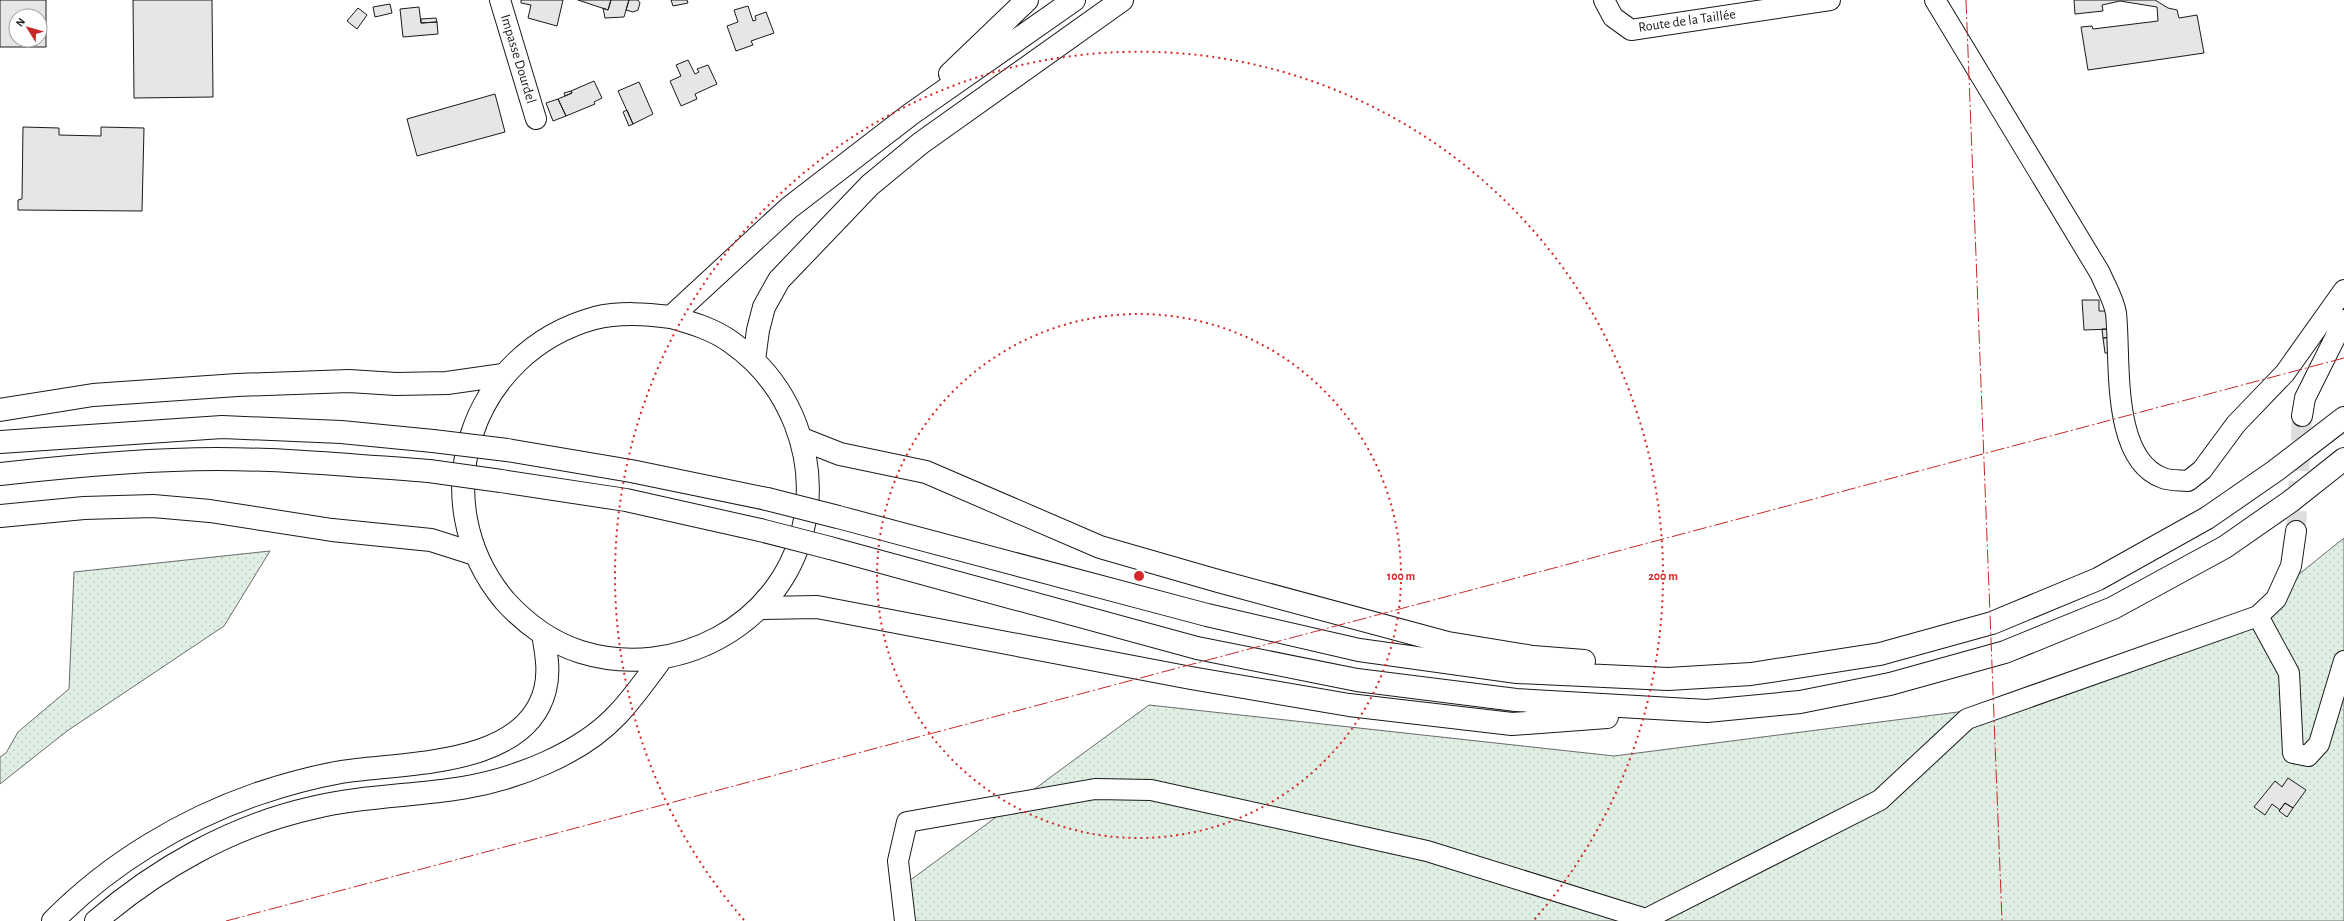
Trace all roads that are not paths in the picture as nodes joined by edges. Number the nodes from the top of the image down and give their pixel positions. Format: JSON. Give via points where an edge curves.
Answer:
{"nodes":[{"id":1,"x":500,"y":0,"type":"edge"},
{"id":2,"x":1027,"y":0,"type":"edge"},
{"id":3,"x":1074,"y":0,"type":"edge"},
{"id":4,"x":1122,"y":0,"type":"edge"},
{"id":5,"x":1604,"y":0,"type":"edge"},
{"id":6,"x":1830,"y":0,"type":"edge"},
{"id":7,"x":1935,"y":0,"type":"edge"},
{"id":8,"x":911,"y":114,"type":"junction"},
{"id":9,"x":536,"y":119,"type":"dead end"},
{"id":10,"x":2344,"y":290,"type":"edge"},
{"id":11,"x":671,"y":317,"type":"junction"},
{"id":12,"x":2344,"y":320,"type":"edge"},
{"id":13,"x":754,"y":360,"type":"junction"},
{"id":14,"x":503,"y":375,"type":"junction"},
{"id":15,"x":0,"y":410,"type":"edge"},
{"id":16,"x":2302,"y":416,"type":"tunnel mouth"},
{"id":17,"x":2344,"y":418,"type":"edge"},
{"id":18,"x":802,"y":439,"type":"junction"},
{"id":19,"x":0,"y":442,"type":"edge"},
{"id":20,"x":2344,"y":459,"type":"edge"},
{"id":21,"x":0,"y":474,"type":"edge"},
{"id":22,"x":0,"y":516,"type":"edge"},
{"id":23,"x":2296,"y":531,"type":"tunnel mouth"},
{"id":24,"x":475,"y":554,"type":"junction"},
{"id":25,"x":759,"y":608,"type":"junction"},
{"id":26,"x":2258,"y":616,"type":"junction"},
{"id":27,"x":543,"y":634,"type":"junction"},
{"id":28,"x":662,"y":658,"type":"junction"},
{"id":29,"x":1843,"y":660,"type":"junction"},
{"id":30,"x":2344,"y":661,"type":"edge"},
{"id":31,"x":1707,"y":711,"type":"junction"},
{"id":32,"x":53,"y":921,"type":"edge"},
{"id":33,"x":96,"y":921,"type":"edge"},
{"id":34,"x":905,"y":921,"type":"edge"}],
"edges":[{"from":1,"to":9,"type":"street","name":"Impasse Dourdel"},
{"from":2,"to":8,"type":"main road"},
{"from":3,"to":8,"type":"main road"},
{"from":4,"to":13,"type":"main road","via":[[921,143],[870,185],[779,280],[764,307]]},
{"from":5,"to":6,"type":"street","name":"Route de la Taillée","via":[[1613,17],[1631,30]]},
{"from":7,"to":10,"type":"street","via":[[2100,273],[2116,312],[2119,396],[2132,447],[2146,468],[2164,478],[2188,481],[2202,470],[2236,424],[2284,373]]},
{"from":8,"to":11,"type":"main road","via":[[789,208]]},
{"from":11,"to":13,"type":"main road","via":[[715,333]]},
{"from":11,"to":14,"type":"main road","via":[[634,313],[597,318],[562,330],[530,350]]},
{"from":12,"to":16,"type":"street","via":[[2305,398]]},
{"from":13,"to":18,"type":"main road","via":[[783,396]]},
{"from":14,"to":15,"type":"main road","via":[[447,383],[396,384],[348,381],[237,385],[93,395]]},
{"from":14,"to":24,"type":"main road","via":[[477,415],[464,461],[463,508]]},
{"from":17,"to":29,"type":"main road","via":[[2275,471],[2207,518],[2098,579],[1992,623],[1880,654]]},
{"from":18,"to":25,"type":"main road","via":[[809,484],[803,529],[786,572]]},
{"from":18,"to":29,"type":"main road","via":[[840,454],[926,472],[1100,547],[1226,584],[1448,643],[1533,657],[1651,666]]},
{"from":19,"to":29,"type":"main road","bridge":true,"via":[[222,427],[341,432],[433,441],[507,450],[631,471],[767,499],[1215,617],[1359,650],[1501,670],[1668,679],[1751,674]]},
{"from":20,"to":31,"type":"main road","via":[[2291,501],[2225,547],[2112,608],[2005,652],[1890,684],[1800,702]]},
{"from":21,"to":31,"type":"main road","bridge":true,"via":[[85,464],[217,459],[429,471],[626,500],[760,530],[1197,648],[1357,680],[1516,700]]},
{"from":22,"to":24,"type":"main road","via":[[84,508],[153,506],[210,511],[332,530],[431,540]]},
{"from":23,"to":26,"type":"street","via":[[2291,566],[2276,599]]},
{"from":24,"to":27,"type":"main road","via":[[492,585],[515,612]]},
{"from":25,"to":28,"type":"main road","via":[[730,632],[704,645]]},
{"from":25,"to":31,"type":"main road","via":[[817,607],[1184,677],[1349,705],[1432,716],[1512,724]]},
{"from":26,"to":30,"type":"street","via":[[2289,673],[2294,753],[2308,756],[2319,744]]},
{"from":26,"to":34,"type":"street","via":[[1967,719],[1880,800],[1646,919],[1427,851],[1151,790],[1095,789],[907,822],[898,861]]},
{"from":27,"to":28,"type":"main road","via":[[580,652],[621,660]]},
{"from":27,"to":32,"type":"main road","via":[[547,673],[545,690],[533,713],[513,733],[464,756],[426,764],[341,772],[291,784],[226,806],[165,836],[132,857],[82,894]]},
{"from":28,"to":33,"type":"main road","via":[[617,716],[580,744],[541,767],[464,788],[347,800],[267,821],[221,839],[166,869]]}]}
